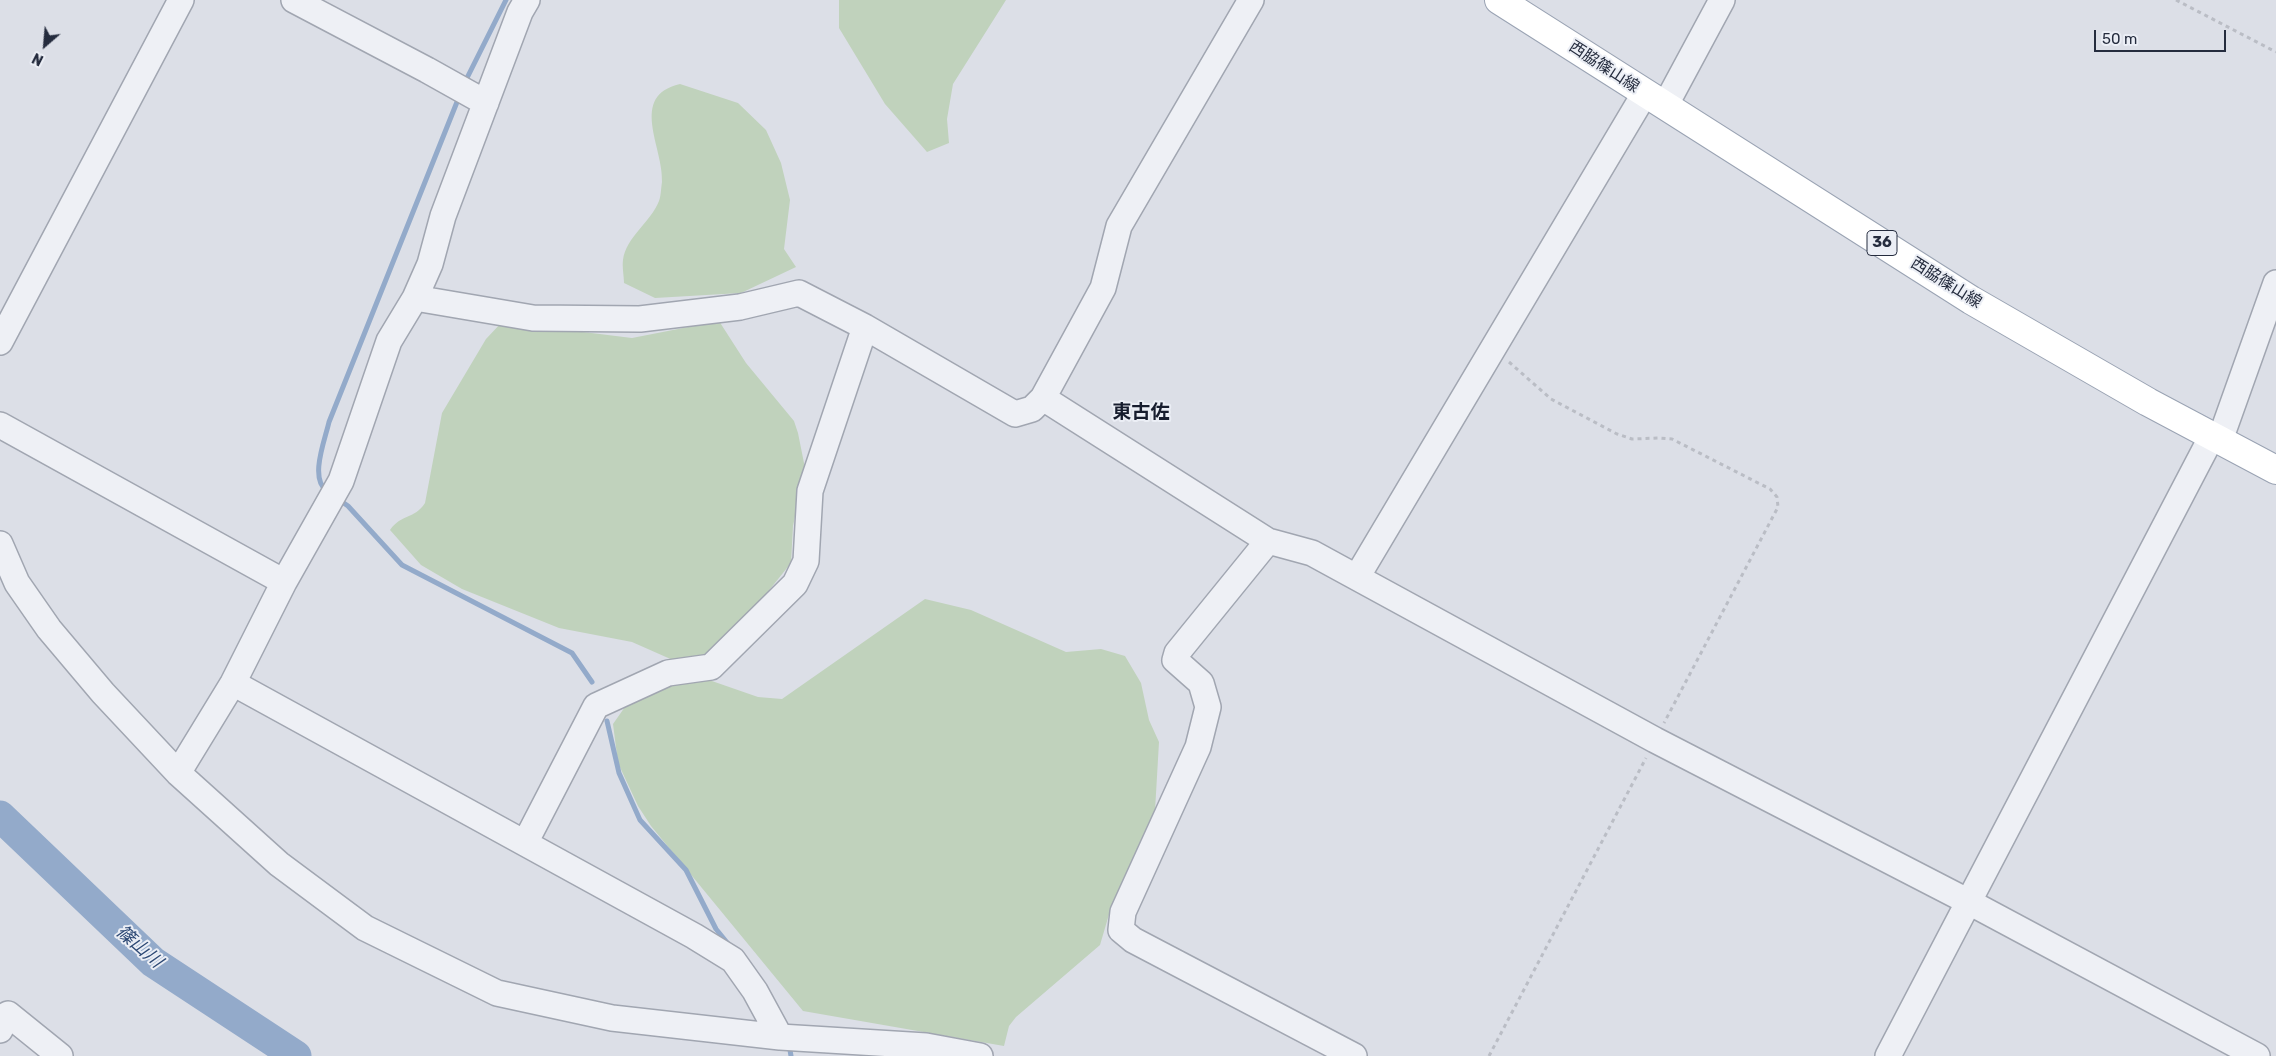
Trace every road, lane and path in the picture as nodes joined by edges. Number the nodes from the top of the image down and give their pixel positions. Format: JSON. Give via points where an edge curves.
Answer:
{"nodes":[{"id":1,"x":181,"y":0,"type":"edge"},
{"id":2,"x":294,"y":0,"type":"edge"},
{"id":3,"x":527,"y":0,"type":"edge"},
{"id":4,"x":1251,"y":0,"type":"edge"},
{"id":5,"x":1499,"y":0,"type":"edge"},
{"id":6,"x":1722,"y":0,"type":"edge"},
{"id":7,"x":2176,"y":0,"type":"edge"},
{"id":8,"x":2276,"y":52,"type":"edge"},
{"id":9,"x":1655,"y":100,"type":"junction"},
{"id":10,"x":486,"y":103,"type":"junction"},
{"id":11,"x":2276,"y":283,"type":"edge"},
{"id":12,"x":415,"y":298,"type":"junction"},
{"id":13,"x":865,"y":327,"type":"junction"},
{"id":14,"x":0,"y":342,"type":"edge"},
{"id":15,"x":1494,"y":349,"type":"junction"},
{"id":16,"x":1042,"y":398,"type":"junction"},
{"id":17,"x":0,"y":425,"type":"edge"},
{"id":18,"x":2216,"y":438,"type":"junction"},
{"id":19,"x":2276,"y":470,"type":"edge"},
{"id":20,"x":1268,"y":541,"type":"junction"},
{"id":21,"x":0,"y":544,"type":"edge"},
{"id":22,"x":1357,"y":577,"type":"junction"},
{"id":23,"x":284,"y":582,"type":"junction"},
{"id":24,"x":233,"y":683,"type":"junction"},
{"id":25,"x":1655,"y":740,"type":"junction"},
{"id":26,"x":178,"y":773,"type":"junction"},
{"id":27,"x":525,"y":843,"type":"junction"},
{"id":28,"x":1968,"y":902,"type":"junction"},
{"id":29,"x":3,"y":1016,"type":"edge"},
{"id":30,"x":780,"y":1037,"type":"junction"},
{"id":31,"x":60,"y":1056,"type":"edge"},
{"id":32,"x":980,"y":1056,"type":"edge"},
{"id":33,"x":1354,"y":1056,"type":"edge"},
{"id":34,"x":1489,"y":1056,"type":"edge"},
{"id":35,"x":1888,"y":1056,"type":"edge"},
{"id":36,"x":2258,"y":1056,"type":"edge"}],
"edges":[{"from":1,"to":14,"type":"street"},
{"from":2,"to":10,"type":"street"},
{"from":3,"to":10,"type":"street"},
{"from":4,"to":16,"type":"street","via":[[1119,226],[1102,288]]},
{"from":5,"to":9,"type":"main road","name":"西脇篠山線","number":"36"},
{"from":6,"to":9,"type":"street"},
{"from":7,"to":8,"type":"path"},
{"from":9,"to":15,"type":"street"},
{"from":9,"to":18,"type":"main road","name":"西脇篠山線","number":"36","via":[[1971,300]]},
{"from":10,"to":12,"type":"street"},
{"from":11,"to":18,"type":"street"},
{"from":12,"to":13,"type":"street","via":[[533,318],[640,318],[740,307],[800,293]]},
{"from":12,"to":23,"type":"street","via":[[389,341],[341,481]]},
{"from":13,"to":16,"type":"street","via":[[1016,414],[1032,409]]},
{"from":13,"to":27,"type":"street","via":[[810,491],[806,561],[795,584],[711,667],[668,673],[596,706]]},
{"from":15,"to":22,"type":"street"},
{"from":15,"to":25,"type":"path","via":[[1552,399],[1617,434],[1632,439],[1672,440],[1770,489],[1777,497],[1778,507]]},
{"from":16,"to":20,"type":"street"},
{"from":17,"to":23,"type":"street"},
{"from":18,"to":19,"type":"main road","name":"西脇篠山線","number":"36"},
{"from":18,"to":28,"type":"street"},
{"from":20,"to":22,"type":"street","via":[[1312,553]]},
{"from":20,"to":33,"type":"street","via":[[1175,660],[1201,683],[1208,707],[1198,747],[1123,912],[1121,930],[1133,940]]},
{"from":21,"to":26,"type":"street","via":[[17,583],[49,629]]},
{"from":22,"to":25,"type":"street"},
{"from":23,"to":24,"type":"street"},
{"from":24,"to":26,"type":"street"},
{"from":24,"to":27,"type":"street"},
{"from":25,"to":28,"type":"street"},
{"from":25,"to":34,"type":"path"},
{"from":26,"to":30,"type":"street","via":[[279,864],[365,928],[497,993],[612,1018]]},
{"from":27,"to":30,"type":"street","via":[[733,960],[755,991]]},
{"from":28,"to":35,"type":"street"},
{"from":28,"to":36,"type":"street"},
{"from":29,"to":31,"type":"street"},
{"from":30,"to":32,"type":"street","via":[[926,1046]]}]}
